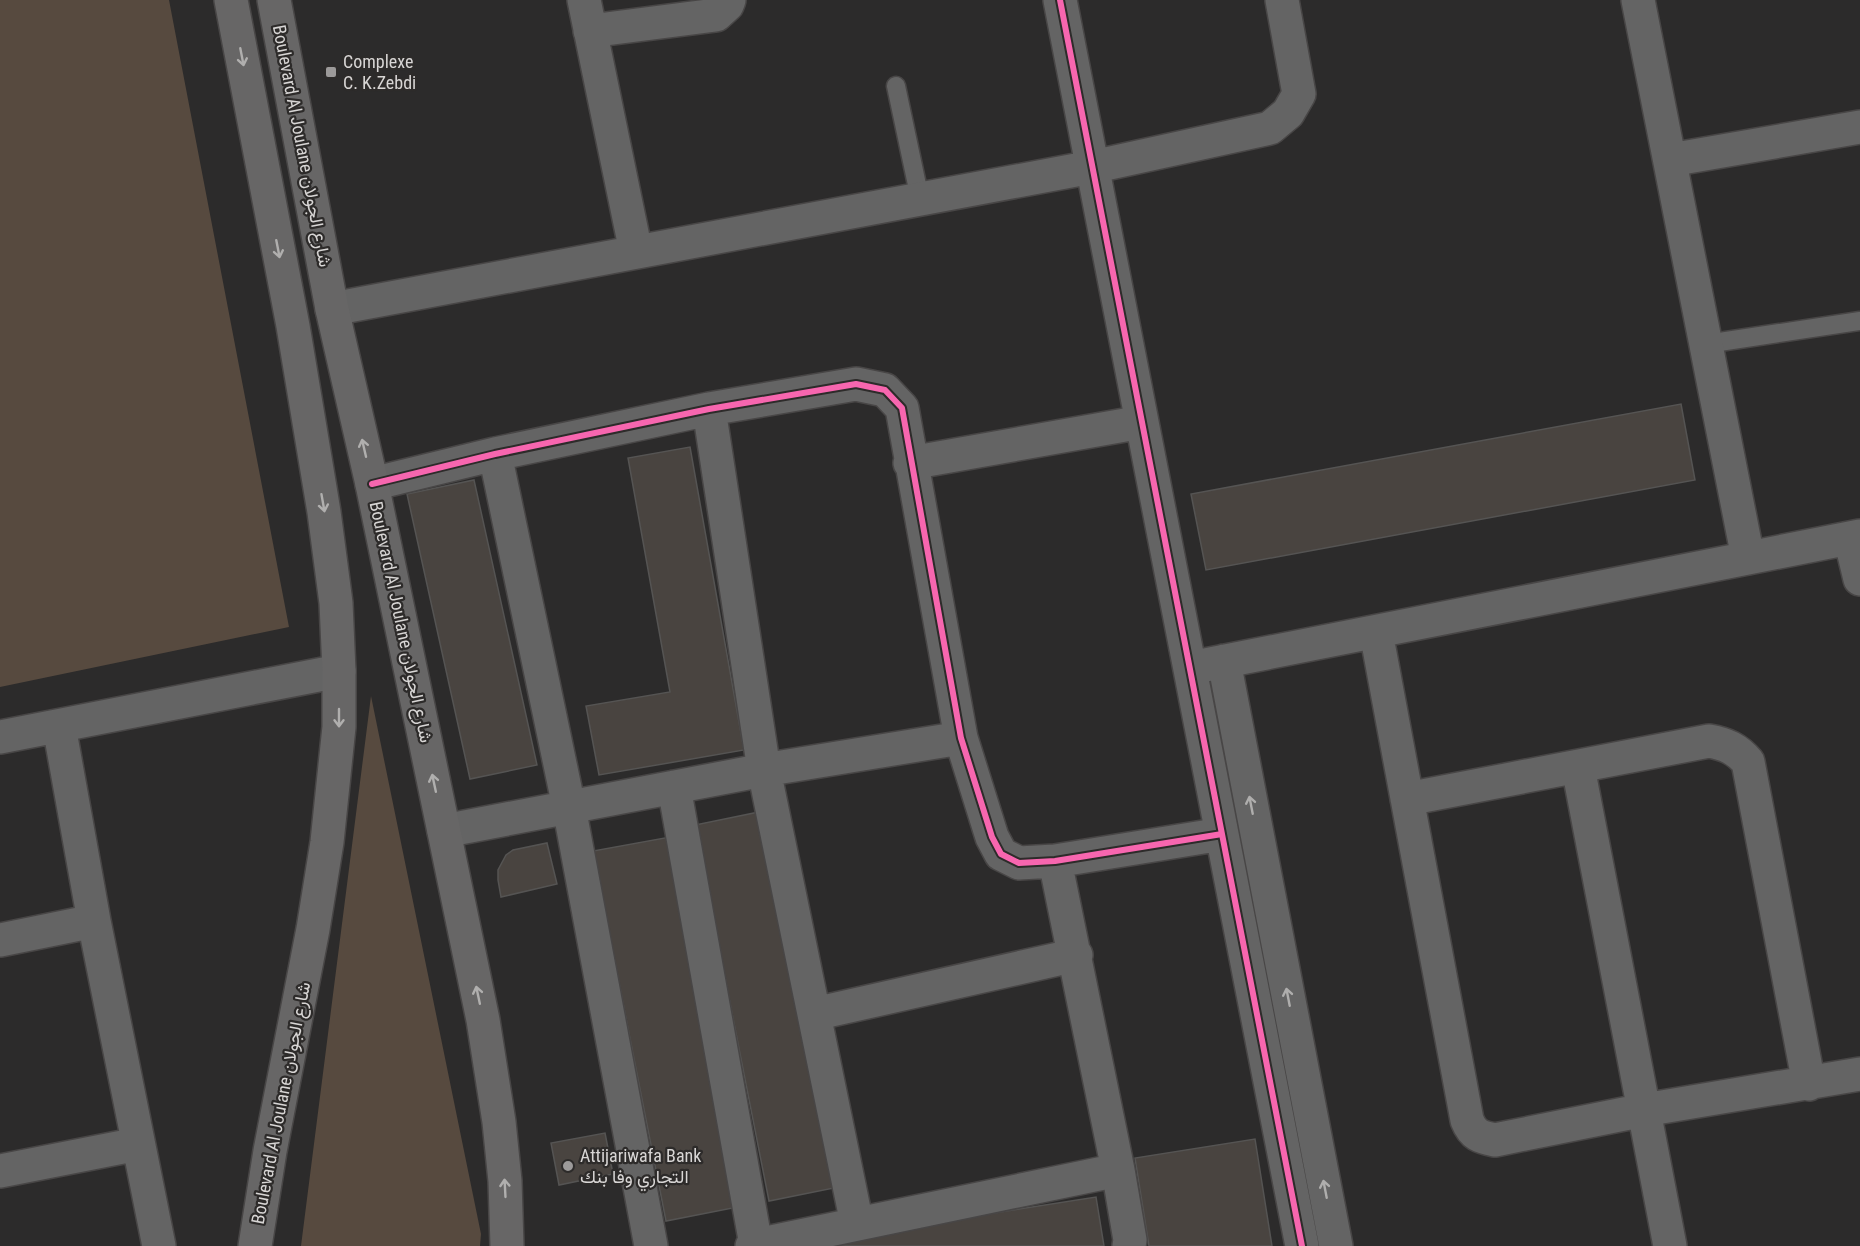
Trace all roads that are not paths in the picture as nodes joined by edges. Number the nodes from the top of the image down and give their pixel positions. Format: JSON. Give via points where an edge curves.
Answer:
{"nodes":[{"id":1,"x":231,"y":0,"type":"edge"},
{"id":2,"x":274,"y":0,"type":"edge"},
{"id":3,"x":729,"y":0,"type":"edge"},
{"id":4,"x":1060,"y":0,"type":"edge"},
{"id":5,"x":1282,"y":0,"type":"edge"},
{"id":6,"x":1646,"y":1,"type":"edge"},
{"id":7,"x":587,"y":15,"type":"edge"},
{"id":8,"x":896,"y":86,"type":"dead end"},
{"id":9,"x":1860,"y":127,"type":"edge"},
{"id":10,"x":1670,"y":160,"type":"junction"},
{"id":11,"x":1092,"y":167,"type":"junction"},
{"id":12,"x":920,"y":199,"type":"junction"},
{"id":13,"x":636,"y":252,"type":"junction"},
{"id":14,"x":332,"y":309,"type":"junction"},
{"id":15,"x":1860,"y":321,"type":"edge"},
{"id":16,"x":1706,"y":344,"type":"junction"},
{"id":17,"x":709,"y":409,"type":"junction"},
{"id":18,"x":1142,"y":422,"type":"junction"},
{"id":19,"x":495,"y":454,"type":"junction"},
{"id":20,"x":910,"y":463,"type":"junction"},
{"id":21,"x":372,"y":484,"type":"junction"},
{"id":22,"x":1855,"y":537,"type":"edge"},
{"id":23,"x":1748,"y":558,"type":"junction"},
{"id":24,"x":1860,"y":579,"type":"edge"},
{"id":25,"x":1376,"y":632,"type":"junction"},
{"id":26,"x":1224,"y":661,"type":"junction"},
{"id":27,"x":1190,"y":668,"type":"junction"},
{"id":28,"x":339,"y":671,"type":"junction"},
{"id":29,"x":59,"y":726,"type":"junction"},
{"id":30,"x":0,"y":737,"type":"edge"},
{"id":31,"x":960,"y":738,"type":"junction"},
{"id":32,"x":1578,"y":767,"type":"junction"},
{"id":33,"x":764,"y":770,"type":"junction"},
{"id":34,"x":674,"y":787,"type":"junction"},
{"id":35,"x":1407,"y":799,"type":"junction"},
{"id":36,"x":569,"y":807,"type":"junction"},
{"id":37,"x":444,"y":831,"type":"junction"},
{"id":38,"x":1222,"y":834,"type":"junction"},
{"id":39,"x":1055,"y":861,"type":"junction"},
{"id":40,"x":94,"y":921,"type":"junction"},
{"id":41,"x":0,"y":940,"type":"edge"},
{"id":42,"x":1076,"y":956,"type":"junction"},
{"id":43,"x":814,"y":1014,"type":"junction"},
{"id":44,"x":1860,"y":1074,"type":"edge"},
{"id":45,"x":1809,"y":1084,"type":"junction"},
{"id":46,"x":1644,"y":1110,"type":"junction"},
{"id":47,"x":138,"y":1144,"type":"junction"},
{"id":48,"x":0,"y":1170,"type":"edge"},
{"id":49,"x":1118,"y":1170,"type":"junction"},
{"id":50,"x":857,"y":1224,"type":"junction"},
{"id":51,"x":159,"y":1246,"type":"edge"},
{"id":52,"x":255,"y":1246,"type":"edge"},
{"id":53,"x":507,"y":1246,"type":"edge"},
{"id":54,"x":651,"y":1246,"type":"edge"},
{"id":55,"x":754,"y":1246,"type":"edge"},
{"id":56,"x":1129,"y":1246,"type":"edge"},
{"id":57,"x":1302,"y":1246,"type":"edge"},
{"id":58,"x":1336,"y":1246,"type":"edge"},
{"id":59,"x":1670,"y":1246,"type":"edge"}],
"edges":[{"from":1,"to":28,"type":"main road","name":"Boulevard Al Joulane شارع الجولان","one_way":true,"via":[[326,523]]},
{"from":2,"to":14,"type":"main road","name":"Boulevard Al Joulane شارع الجولان"},
{"from":3,"to":7,"type":"street","via":[[716,15]]},
{"from":4,"to":11,"type":"street"},
{"from":5,"to":11,"type":"street","via":[[1299,93],[1288,114],[1270,128]]},
{"from":6,"to":10,"type":"street"},
{"from":7,"to":13,"type":"street"},
{"from":8,"to":12,"type":"lane"},
{"from":9,"to":10,"type":"street"},
{"from":10,"to":16,"type":"street"},
{"from":11,"to":12,"type":"street"},
{"from":11,"to":18,"type":"street"},
{"from":12,"to":13,"type":"street"},
{"from":13,"to":14,"type":"street"},
{"from":21,"to":14,"type":"main road","name":"Boulevard Al Joulane شارع الجولان","one_way":true},
{"from":15,"to":16,"type":"lane"},
{"from":16,"to":23,"type":"street"},
{"from":17,"to":19,"type":"street"},
{"from":17,"to":20,"type":"street","via":[[856,384],[885,390],[902,408]]},
{"from":17,"to":33,"type":"street"},
{"from":18,"to":20,"type":"street"},
{"from":18,"to":27,"type":"street"},
{"from":19,"to":21,"type":"street"},
{"from":19,"to":36,"type":"street"},
{"from":20,"to":31,"type":"street"},
{"from":37,"to":21,"type":"main road","name":"Boulevard Al Joulane شارع الجولان","one_way":true},
{"from":22,"to":23,"type":"street"},
{"from":22,"to":24,"type":"street"},
{"from":23,"to":25,"type":"street"},
{"from":25,"to":26,"type":"street"},
{"from":25,"to":35,"type":"street"},
{"from":26,"to":27,"type":"street"},
{"from":58,"to":26,"type":"street","one_way":true},
{"from":27,"to":38,"type":"street"},
{"from":28,"to":29,"type":"street"},
{"from":28,"to":52,"type":"main road","name":"Boulevard Al Joulane شارع الجولان","one_way":true,"via":[[339,728],[323,864]]},
{"from":29,"to":30,"type":"street"},
{"from":29,"to":40,"type":"street"},
{"from":31,"to":33,"type":"street"},
{"from":31,"to":39,"type":"street","via":[[1001,854],[1019,863]]},
{"from":32,"to":35,"type":"street"},
{"from":32,"to":45,"type":"street","via":[[1709,741],[1740,752],[1748,762]]},
{"from":32,"to":46,"type":"street"},
{"from":33,"to":34,"type":"street"},
{"from":33,"to":43,"type":"street"},
{"from":34,"to":36,"type":"street"},
{"from":34,"to":55,"type":"street"},
{"from":35,"to":46,"type":"street","via":[[1472,1132],[1496,1140]]},
{"from":36,"to":37,"type":"street"},
{"from":36,"to":54,"type":"street"},
{"from":53,"to":37,"type":"main road","name":"Boulevard Al Joulane شارع الجولان","one_way":true,"via":[[505,1181],[491,1067]]},
{"from":38,"to":39,"type":"street"},
{"from":38,"to":57,"type":"street"},
{"from":39,"to":42,"type":"street"},
{"from":40,"to":41,"type":"street"},
{"from":40,"to":47,"type":"street"},
{"from":42,"to":43,"type":"street"},
{"from":42,"to":49,"type":"street"},
{"from":43,"to":50,"type":"street"},
{"from":44,"to":45,"type":"street"},
{"from":45,"to":46,"type":"street"},
{"from":46,"to":59,"type":"street"},
{"from":47,"to":48,"type":"street"},
{"from":47,"to":51,"type":"street"},
{"from":49,"to":50,"type":"street"},
{"from":49,"to":56,"type":"street"},
{"from":50,"to":55,"type":"street"}]}
